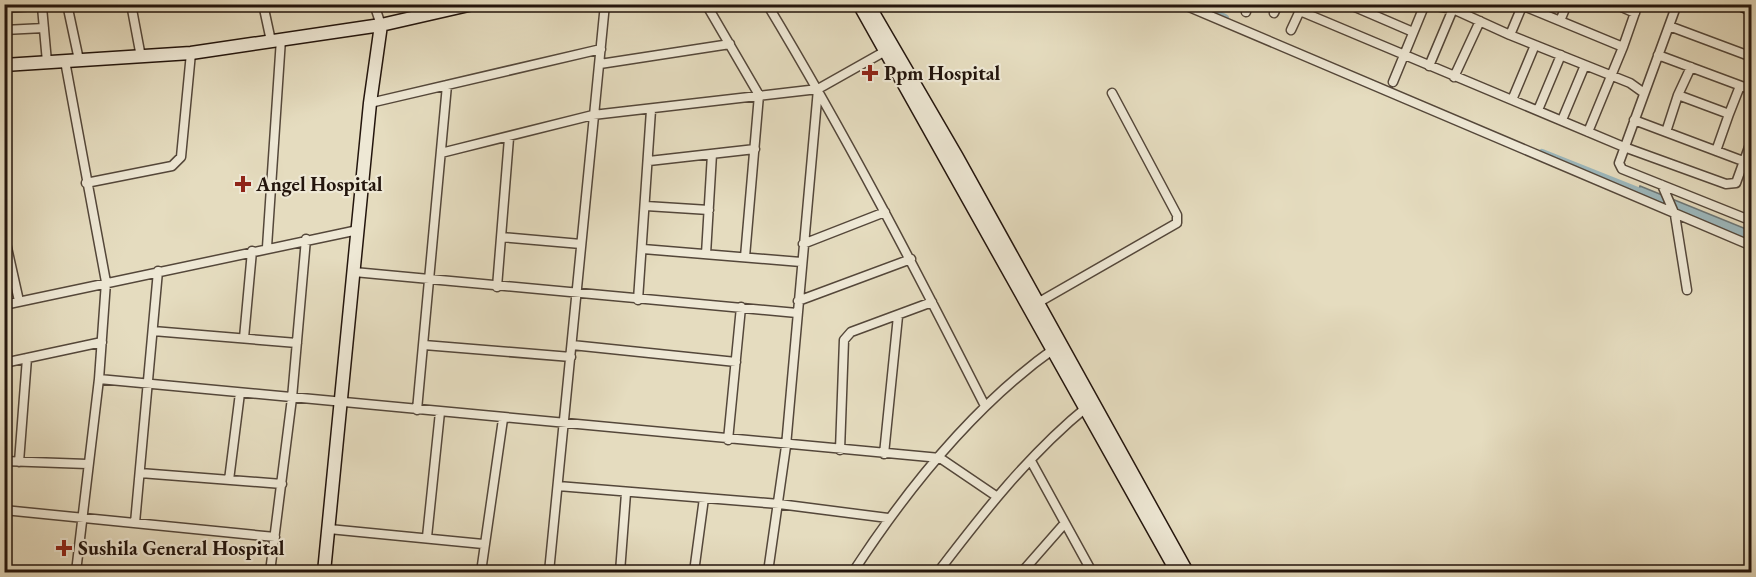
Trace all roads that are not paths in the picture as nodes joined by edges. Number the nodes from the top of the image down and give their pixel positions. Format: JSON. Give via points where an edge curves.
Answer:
{"nodes":[{"id":1,"x":131,"y":4,"type":"edge"},
{"id":2,"x":263,"y":4,"type":"edge"},
{"id":3,"x":374,"y":4,"type":"edge"},
{"id":4,"x":473,"y":4,"type":"edge"},
{"id":5,"x":605,"y":4,"type":"edge"},
{"id":6,"x":706,"y":4,"type":"edge"},
{"id":7,"x":767,"y":4,"type":"edge"},
{"id":8,"x":859,"y":4,"type":"edge"},
{"id":9,"x":868,"y":4,"type":"edge"},
{"id":10,"x":1182,"y":4,"type":"edge"},
{"id":11,"x":1348,"y":4,"type":"edge"},
{"id":12,"x":1568,"y":4,"type":"edge"},
{"id":13,"x":1615,"y":4,"type":"edge"},
{"id":14,"x":1677,"y":4,"type":"edge"},
{"id":15,"x":1740,"y":4,"type":"edge"},
{"id":16,"x":1522,"y":5,"type":"edge"},
{"id":17,"x":42,"y":7,"type":"junction"},
{"id":18,"x":4,"y":8,"type":"edge"},
{"id":19,"x":1301,"y":8,"type":"edge"},
{"id":20,"x":1454,"y":9,"type":"junction"},
{"id":21,"x":1637,"y":9,"type":"edge"},
{"id":22,"x":1752,"y":9,"type":"edge"},
{"id":23,"x":1480,"y":21,"type":"junction"},
{"id":24,"x":1560,"y":21,"type":"junction"},
{"id":25,"x":381,"y":26,"type":"junction"},
{"id":26,"x":1669,"y":26,"type":"junction"},
{"id":27,"x":44,"y":28,"type":"junction"},
{"id":28,"x":4,"y":30,"type":"edge"},
{"id":29,"x":1291,"y":30,"type":"dead end"},
{"id":30,"x":1413,"y":32,"type":"junction"},
{"id":31,"x":1510,"y":35,"type":"junction"},
{"id":32,"x":276,"y":40,"type":"junction"},
{"id":33,"x":730,"y":44,"type":"junction"},
{"id":34,"x":1535,"y":45,"type":"junction"},
{"id":35,"x":1623,"y":47,"type":"junction"},
{"id":36,"x":601,"y":49,"type":"junction"},
{"id":37,"x":889,"y":49,"type":"junction"},
{"id":38,"x":191,"y":53,"type":"junction"},
{"id":39,"x":1403,"y":55,"type":"junction"},
{"id":40,"x":1561,"y":55,"type":"junction"},
{"id":41,"x":1658,"y":55,"type":"junction"},
{"id":42,"x":141,"y":57,"type":"junction"},
{"id":43,"x":1752,"y":57,"type":"edge"},
{"id":44,"x":79,"y":60,"type":"junction"},
{"id":45,"x":65,"y":61,"type":"junction"},
{"id":46,"x":48,"y":62,"type":"junction"},
{"id":47,"x":600,"y":64,"type":"junction"},
{"id":48,"x":4,"y":65,"type":"edge"},
{"id":49,"x":1585,"y":65,"type":"junction"},
{"id":50,"x":1429,"y":66,"type":"junction"},
{"id":51,"x":1690,"y":67,"type":"junction"},
{"id":52,"x":1611,"y":75,"type":"junction"},
{"id":53,"x":1454,"y":77,"type":"junction"},
{"id":54,"x":1393,"y":82,"type":"dead end"},
{"id":55,"x":447,"y":85,"type":"junction"},
{"id":56,"x":1740,"y":86,"type":"junction"},
{"id":57,"x":818,"y":89,"type":"junction"},
{"id":58,"x":1752,"y":90,"type":"edge"},
{"id":59,"x":1112,"y":93,"type":"dead end"},
{"id":60,"x":1644,"y":93,"type":"junction"},
{"id":61,"x":759,"y":95,"type":"junction"},
{"id":62,"x":1678,"y":95,"type":"junction"},
{"id":63,"x":1512,"y":100,"type":"junction"},
{"id":64,"x":370,"y":103,"type":"junction"},
{"id":65,"x":651,"y":110,"type":"junction"},
{"id":66,"x":1538,"y":110,"type":"junction"},
{"id":67,"x":1729,"y":114,"type":"junction"},
{"id":68,"x":593,"y":115,"type":"junction"},
{"id":69,"x":1563,"y":120,"type":"junction"},
{"id":70,"x":1634,"y":120,"type":"junction"},
{"id":71,"x":1588,"y":132,"type":"junction"},
{"id":72,"x":1666,"y":132,"type":"junction"},
{"id":73,"x":509,"y":138,"type":"junction"},
{"id":74,"x":1752,"y":139,"type":"edge"},
{"id":75,"x":1624,"y":147,"type":"junction"},
{"id":76,"x":755,"y":149,"type":"junction"},
{"id":77,"x":1716,"y":151,"type":"junction"},
{"id":78,"x":441,"y":153,"type":"junction"},
{"id":79,"x":712,"y":154,"type":"junction"},
{"id":80,"x":649,"y":161,"type":"junction"},
{"id":81,"x":1743,"y":161,"type":"junction"},
{"id":82,"x":86,"y":183,"type":"junction"},
{"id":83,"x":1662,"y":185,"type":"junction"},
{"id":84,"x":646,"y":206,"type":"junction"},
{"id":85,"x":709,"y":210,"type":"junction"},
{"id":86,"x":885,"y":212,"type":"junction"},
{"id":87,"x":1674,"y":212,"type":"junction"},
{"id":88,"x":1752,"y":221,"type":"edge"},
{"id":89,"x":358,"y":230,"type":"junction"},
{"id":90,"x":4,"y":234,"type":"edge"},
{"id":91,"x":501,"y":237,"type":"junction"},
{"id":92,"x":306,"y":239,"type":"junction"},
{"id":93,"x":581,"y":244,"type":"junction"},
{"id":94,"x":803,"y":244,"type":"junction"},
{"id":95,"x":1752,"y":246,"type":"edge"},
{"id":96,"x":267,"y":247,"type":"junction"},
{"id":97,"x":643,"y":249,"type":"junction"},
{"id":98,"x":252,"y":251,"type":"junction"},
{"id":99,"x":706,"y":254,"type":"junction"},
{"id":100,"x":745,"y":257,"type":"junction"},
{"id":101,"x":911,"y":259,"type":"junction"},
{"id":102,"x":801,"y":262,"type":"junction"},
{"id":103,"x":158,"y":271,"type":"junction"},
{"id":104,"x":354,"y":272,"type":"junction"},
{"id":105,"x":430,"y":281,"type":"junction"},
{"id":106,"x":106,"y":282,"type":"junction"},
{"id":107,"x":497,"y":287,"type":"junction"},
{"id":108,"x":1688,"y":290,"type":"dead end"},
{"id":109,"x":578,"y":294,"type":"junction"},
{"id":110,"x":638,"y":300,"type":"junction"},
{"id":111,"x":19,"y":301,"type":"junction"},
{"id":112,"x":798,"y":301,"type":"junction"},
{"id":113,"x":932,"y":302,"type":"junction"},
{"id":114,"x":4,"y":304,"type":"edge"},
{"id":115,"x":1034,"y":305,"type":"junction"},
{"id":116,"x":741,"y":308,"type":"junction"},
{"id":117,"x":797,"y":313,"type":"junction"},
{"id":118,"x":898,"y":316,"type":"junction"},
{"id":119,"x":153,"y":331,"type":"junction"},
{"id":120,"x":244,"y":338,"type":"junction"},
{"id":121,"x":102,"y":342,"type":"junction"},
{"id":122,"x":297,"y":343,"type":"junction"},
{"id":123,"x":424,"y":345,"type":"junction"},
{"id":124,"x":572,"y":345,"type":"junction"},
{"id":125,"x":1057,"y":347,"type":"junction"},
{"id":126,"x":571,"y":357,"type":"junction"},
{"id":127,"x":27,"y":358,"type":"junction"},
{"id":128,"x":736,"y":362,"type":"junction"},
{"id":129,"x":4,"y":363,"type":"edge"},
{"id":130,"x":99,"y":379,"type":"junction"},
{"id":131,"x":149,"y":385,"type":"junction"},
{"id":132,"x":240,"y":393,"type":"junction"},
{"id":133,"x":292,"y":398,"type":"junction"},
{"id":134,"x":340,"y":400,"type":"junction"},
{"id":135,"x":1089,"y":405,"type":"junction"},
{"id":136,"x":986,"y":406,"type":"junction"},
{"id":137,"x":417,"y":410,"type":"junction"},
{"id":138,"x":440,"y":412,"type":"junction"},
{"id":139,"x":503,"y":418,"type":"junction"},
{"id":140,"x":564,"y":421,"type":"junction"},
{"id":141,"x":728,"y":440,"type":"junction"},
{"id":142,"x":786,"y":446,"type":"junction"},
{"id":143,"x":840,"y":450,"type":"junction"},
{"id":144,"x":884,"y":454,"type":"junction"},
{"id":145,"x":940,"y":458,"type":"junction"},
{"id":146,"x":4,"y":461,"type":"edge"},
{"id":147,"x":1031,"y":461,"type":"junction"},
{"id":148,"x":19,"y":462,"type":"junction"},
{"id":149,"x":87,"y":464,"type":"junction"},
{"id":150,"x":140,"y":474,"type":"junction"},
{"id":151,"x":229,"y":480,"type":"junction"},
{"id":152,"x":282,"y":484,"type":"junction"},
{"id":153,"x":558,"y":486,"type":"junction"},
{"id":154,"x":626,"y":493,"type":"junction"},
{"id":155,"x":996,"y":496,"type":"junction"},
{"id":156,"x":704,"y":498,"type":"junction"},
{"id":157,"x":779,"y":504,"type":"junction"},
{"id":158,"x":4,"y":510,"type":"edge"},
{"id":159,"x":83,"y":517,"type":"junction"},
{"id":160,"x":888,"y":518,"type":"junction"},
{"id":161,"x":135,"y":523,"type":"junction"},
{"id":162,"x":1065,"y":523,"type":"junction"},
{"id":163,"x":329,"y":529,"type":"junction"},
{"id":164,"x":275,"y":537,"type":"junction"},
{"id":165,"x":427,"y":537,"type":"junction"},
{"id":166,"x":483,"y":544,"type":"junction"},
{"id":167,"x":76,"y":573,"type":"edge"},
{"id":168,"x":270,"y":573,"type":"edge"},
{"id":169,"x":324,"y":573,"type":"edge"},
{"id":170,"x":481,"y":573,"type":"edge"},
{"id":171,"x":549,"y":573,"type":"edge"},
{"id":172,"x":620,"y":573,"type":"edge"},
{"id":173,"x":694,"y":573,"type":"edge"},
{"id":174,"x":768,"y":573,"type":"edge"},
{"id":175,"x":853,"y":573,"type":"edge"},
{"id":176,"x":938,"y":573,"type":"edge"},
{"id":177,"x":1022,"y":573,"type":"edge"},
{"id":178,"x":1092,"y":573,"type":"edge"},
{"id":179,"x":1177,"y":573,"type":"edge"},
{"id":180,"x":1187,"y":573,"type":"edge"}],
"edges":[{"from":1,"to":42,"type":"street"},
{"from":2,"to":32,"type":"street"},
{"from":3,"to":25,"type":"street"},
{"from":4,"to":25,"type":"street"},
{"from":5,"to":36,"type":"street"},
{"from":6,"to":33,"type":"street"},
{"from":7,"to":57,"type":"street"},
{"from":8,"to":37,"type":"street"},
{"from":9,"to":37,"type":"street"},
{"from":10,"to":87,"type":"street"},
{"from":11,"to":30,"type":"street"},
{"from":12,"to":24,"type":"street"},
{"from":13,"to":21,"type":"street"},
{"from":14,"to":26,"type":"street"},
{"from":15,"to":22,"type":"street"},
{"from":16,"to":24,"type":"street"},
{"from":16,"to":31,"type":"street"},
{"from":17,"to":18,"type":"street"},
{"from":17,"to":27,"type":"street"},
{"from":17,"to":44,"type":"street","via":[[67,4]]},
{"from":19,"to":29,"type":"street"},
{"from":19,"to":39,"type":"street"},
{"from":20,"to":23,"type":"street"},
{"from":20,"to":30,"type":"street","via":[[1425,4]]},
{"from":20,"to":50,"type":"street"},
{"from":21,"to":35,"type":"street"},
{"from":23,"to":31,"type":"street"},
{"from":23,"to":53,"type":"street"},
{"from":24,"to":35,"type":"street"},
{"from":25,"to":32,"type":"street"},
{"from":25,"to":64,"type":"street"},
{"from":26,"to":41,"type":"street"},
{"from":26,"to":43,"type":"street"},
{"from":27,"to":28,"type":"street"},
{"from":27,"to":46,"type":"street"},
{"from":30,"to":39,"type":"street"},
{"from":31,"to":34,"type":"street"},
{"from":32,"to":38,"type":"street"},
{"from":32,"to":96,"type":"street"},
{"from":33,"to":47,"type":"street"},
{"from":33,"to":61,"type":"street"},
{"from":34,"to":40,"type":"street"},
{"from":34,"to":63,"type":"street"},
{"from":35,"to":52,"type":"street"},
{"from":36,"to":47,"type":"street"},
{"from":36,"to":55,"type":"street"},
{"from":37,"to":57,"type":"street"},
{"from":37,"to":115,"type":"street"},
{"from":38,"to":42,"type":"street"},
{"from":38,"to":82,"type":"street","via":[[182,157],[178,162]]},
{"from":39,"to":50,"type":"street"},
{"from":39,"to":54,"type":"street"},
{"from":40,"to":49,"type":"street"},
{"from":40,"to":66,"type":"street"},
{"from":41,"to":51,"type":"street"},
{"from":41,"to":60,"type":"street"},
{"from":42,"to":44,"type":"street"},
{"from":44,"to":45,"type":"street"},
{"from":45,"to":46,"type":"street"},
{"from":45,"to":82,"type":"street"},
{"from":46,"to":48,"type":"street"},
{"from":47,"to":68,"type":"street"},
{"from":49,"to":52,"type":"street"},
{"from":49,"to":69,"type":"street"},
{"from":50,"to":53,"type":"street"},
{"from":51,"to":56,"type":"street"},
{"from":51,"to":62,"type":"street"},
{"from":52,"to":60,"type":"street"},
{"from":52,"to":71,"type":"street"},
{"from":53,"to":63,"type":"street"},
{"from":55,"to":64,"type":"street"},
{"from":55,"to":78,"type":"street"},
{"from":56,"to":58,"type":"street"},
{"from":56,"to":67,"type":"street"},
{"from":57,"to":61,"type":"street"},
{"from":57,"to":86,"type":"street"},
{"from":57,"to":94,"type":"street"},
{"from":59,"to":115,"type":"street","via":[[1178,219],[1172,228]]},
{"from":60,"to":70,"type":"street"},
{"from":61,"to":65,"type":"street"},
{"from":61,"to":76,"type":"street"},
{"from":62,"to":67,"type":"street"},
{"from":62,"to":72,"type":"street"},
{"from":63,"to":66,"type":"street"},
{"from":64,"to":89,"type":"street"},
{"from":65,"to":68,"type":"street"},
{"from":65,"to":80,"type":"street"},
{"from":66,"to":69,"type":"street"},
{"from":67,"to":77,"type":"street"},
{"from":68,"to":73,"type":"street"},
{"from":68,"to":93,"type":"street"},
{"from":69,"to":71,"type":"street"},
{"from":70,"to":72,"type":"street"},
{"from":70,"to":75,"type":"street"},
{"from":71,"to":75,"type":"street"},
{"from":72,"to":77,"type":"street"},
{"from":73,"to":78,"type":"street"},
{"from":73,"to":91,"type":"street"},
{"from":74,"to":81,"type":"street"},
{"from":75,"to":81,"type":"street","via":[[1731,185],[1736,183]]},
{"from":75,"to":83,"type":"street","via":[[1619,163],[1622,169]]},
{"from":76,"to":79,"type":"street"},
{"from":76,"to":100,"type":"street"},
{"from":77,"to":81,"type":"street"},
{"from":78,"to":105,"type":"street"},
{"from":79,"to":80,"type":"street"},
{"from":79,"to":85,"type":"street"},
{"from":80,"to":84,"type":"street"},
{"from":82,"to":106,"type":"street"},
{"from":83,"to":87,"type":"street"},
{"from":83,"to":88,"type":"street"},
{"from":84,"to":85,"type":"street"},
{"from":84,"to":97,"type":"street"},
{"from":85,"to":99,"type":"street"},
{"from":86,"to":94,"type":"street"},
{"from":86,"to":101,"type":"street"},
{"from":87,"to":95,"type":"street"},
{"from":87,"to":108,"type":"street"},
{"from":89,"to":92,"type":"street"},
{"from":89,"to":104,"type":"street"},
{"from":90,"to":111,"type":"street"},
{"from":91,"to":93,"type":"street"},
{"from":91,"to":107,"type":"street"},
{"from":92,"to":96,"type":"street"},
{"from":92,"to":122,"type":"street"},
{"from":93,"to":109,"type":"street"},
{"from":94,"to":102,"type":"street"},
{"from":96,"to":98,"type":"street"},
{"from":97,"to":99,"type":"street"},
{"from":97,"to":110,"type":"street"},
{"from":98,"to":103,"type":"street"},
{"from":98,"to":120,"type":"street"},
{"from":99,"to":100,"type":"street"},
{"from":100,"to":102,"type":"street"},
{"from":101,"to":112,"type":"street"},
{"from":101,"to":113,"type":"street"},
{"from":102,"to":112,"type":"street"},
{"from":103,"to":106,"type":"street"},
{"from":103,"to":119,"type":"street"},
{"from":104,"to":105,"type":"street"},
{"from":104,"to":134,"type":"street"},
{"from":105,"to":107,"type":"street"},
{"from":105,"to":123,"type":"street"},
{"from":106,"to":111,"type":"street"},
{"from":106,"to":121,"type":"street"},
{"from":107,"to":109,"type":"street"},
{"from":109,"to":110,"type":"street"},
{"from":109,"to":124,"type":"street"},
{"from":110,"to":116,"type":"street"},
{"from":111,"to":114,"type":"street"},
{"from":112,"to":117,"type":"street"},
{"from":113,"to":118,"type":"street"},
{"from":113,"to":136,"type":"street"},
{"from":115,"to":125,"type":"street"},
{"from":116,"to":117,"type":"street"},
{"from":116,"to":128,"type":"street"},
{"from":117,"to":142,"type":"street"},
{"from":118,"to":143,"type":"street","via":[[851,332],[844,340]]},
{"from":118,"to":144,"type":"street"},
{"from":119,"to":120,"type":"street"},
{"from":119,"to":131,"type":"street"},
{"from":120,"to":122,"type":"street"},
{"from":121,"to":127,"type":"street"},
{"from":121,"to":130,"type":"street"},
{"from":122,"to":133,"type":"street"},
{"from":123,"to":126,"type":"street"},
{"from":123,"to":137,"type":"street"},
{"from":124,"to":126,"type":"street"},
{"from":124,"to":128,"type":"street"},
{"from":125,"to":135,"type":"street"},
{"from":125,"to":136,"type":"street"},
{"from":126,"to":140,"type":"street"},
{"from":127,"to":129,"type":"street"},
{"from":127,"to":148,"type":"street"},
{"from":128,"to":141,"type":"street"},
{"from":130,"to":131,"type":"street"},
{"from":130,"to":149,"type":"street"},
{"from":131,"to":132,"type":"street"},
{"from":131,"to":150,"type":"street"},
{"from":132,"to":133,"type":"street"},
{"from":132,"to":151,"type":"street"},
{"from":133,"to":134,"type":"street"},
{"from":133,"to":152,"type":"street"},
{"from":134,"to":137,"type":"street"},
{"from":134,"to":163,"type":"street"},
{"from":135,"to":147,"type":"street"},
{"from":135,"to":179,"type":"street"},
{"from":135,"to":180,"type":"street"},
{"from":136,"to":145,"type":"street"},
{"from":137,"to":138,"type":"street"},
{"from":138,"to":139,"type":"street"},
{"from":138,"to":165,"type":"street"},
{"from":139,"to":140,"type":"street"},
{"from":139,"to":166,"type":"street"},
{"from":140,"to":141,"type":"street"},
{"from":140,"to":153,"type":"street"},
{"from":141,"to":142,"type":"street"},
{"from":142,"to":143,"type":"street"},
{"from":142,"to":157,"type":"street"},
{"from":143,"to":144,"type":"street"},
{"from":144,"to":145,"type":"street"},
{"from":145,"to":155,"type":"street"},
{"from":145,"to":160,"type":"street"},
{"from":146,"to":148,"type":"street"},
{"from":147,"to":155,"type":"street"},
{"from":147,"to":162,"type":"street"},
{"from":148,"to":149,"type":"street"},
{"from":149,"to":159,"type":"street"},
{"from":150,"to":151,"type":"street"},
{"from":150,"to":161,"type":"street"},
{"from":151,"to":152,"type":"street"},
{"from":152,"to":164,"type":"street"},
{"from":153,"to":154,"type":"street"},
{"from":153,"to":171,"type":"street"},
{"from":154,"to":156,"type":"street"},
{"from":154,"to":172,"type":"street"},
{"from":155,"to":176,"type":"street"},
{"from":156,"to":157,"type":"street"},
{"from":156,"to":173,"type":"street"},
{"from":157,"to":160,"type":"street"},
{"from":157,"to":174,"type":"street"},
{"from":158,"to":159,"type":"street"},
{"from":159,"to":161,"type":"street"},
{"from":159,"to":167,"type":"street"},
{"from":160,"to":175,"type":"street"},
{"from":161,"to":164,"type":"street"},
{"from":162,"to":177,"type":"street"},
{"from":162,"to":178,"type":"street"},
{"from":163,"to":165,"type":"street"},
{"from":163,"to":169,"type":"street"},
{"from":164,"to":168,"type":"street"},
{"from":165,"to":166,"type":"street"},
{"from":166,"to":170,"type":"street"}]}
